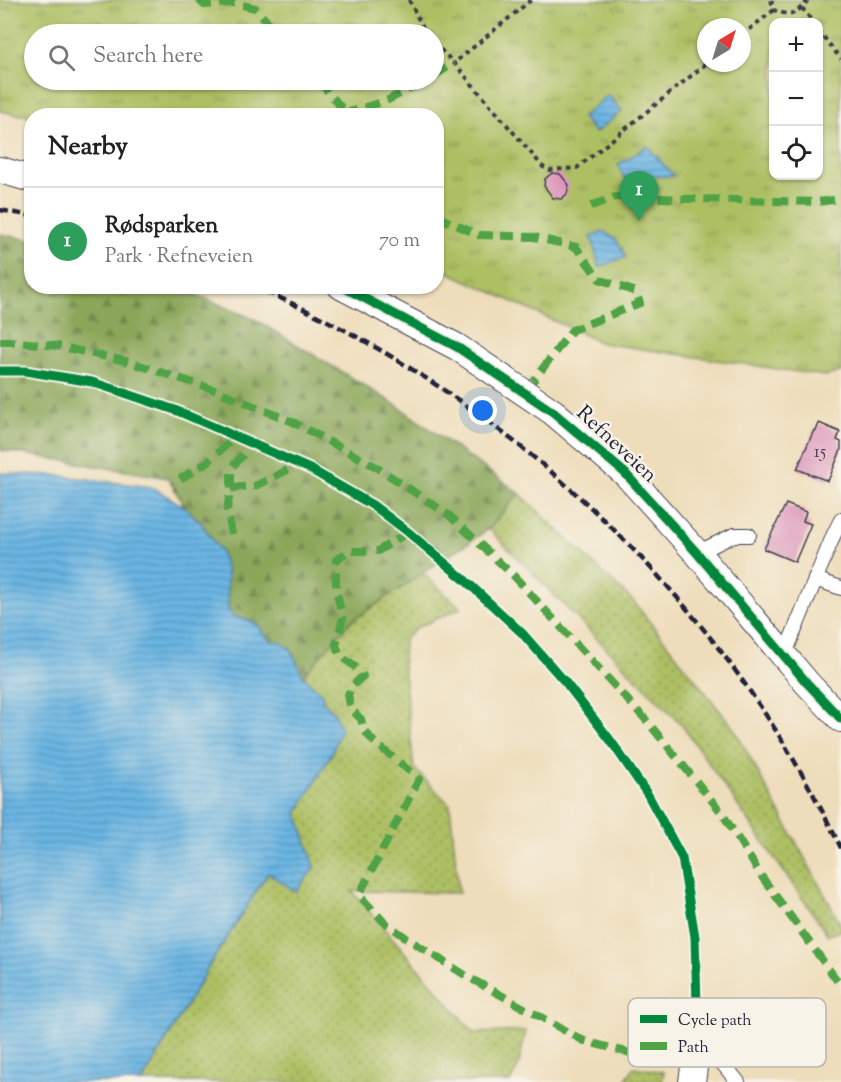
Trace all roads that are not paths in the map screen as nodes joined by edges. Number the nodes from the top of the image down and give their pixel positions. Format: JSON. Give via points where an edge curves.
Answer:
{"nodes":[{"id":1,"x":0,"y":170,"type":"edge"},
{"id":2,"x":24,"y":177,"type":"edge"},
{"id":3,"x":356,"y":294,"type":"edge"},
{"id":4,"x":841,"y":519,"type":"edge"},
{"id":5,"x":749,"y":535,"type":"dead end"},
{"id":6,"x":697,"y":553,"type":"junction"},
{"id":7,"x":815,"y":579,"type":"junction"},
{"id":8,"x":841,"y":588,"type":"edge"},
{"id":9,"x":784,"y":656,"type":"junction"},
{"id":10,"x":841,"y":719,"type":"edge"},
{"id":11,"x":694,"y":1067,"type":"edge"},
{"id":12,"x":726,"y":1067,"type":"edge"},
{"id":13,"x":692,"y":1082,"type":"edge"},
{"id":14,"x":738,"y":1082,"type":"edge"}],
"edges":[{"from":1,"to":2,"type":"street"},
{"from":3,"to":6,"type":"street","name":"Refneveien","via":[[457,347],[553,412],[625,473]]},
{"from":4,"to":7,"type":"lane"},
{"from":5,"to":6,"type":"lane","via":[[734,535]]},
{"from":6,"to":9,"type":"street","name":"Refneveien"},
{"from":7,"to":8,"type":"lane"},
{"from":7,"to":9,"type":"lane"},
{"from":9,"to":10,"type":"street","name":"Refneveien"},
{"from":11,"to":13,"type":"street"},
{"from":12,"to":14,"type":"lane"}]}
